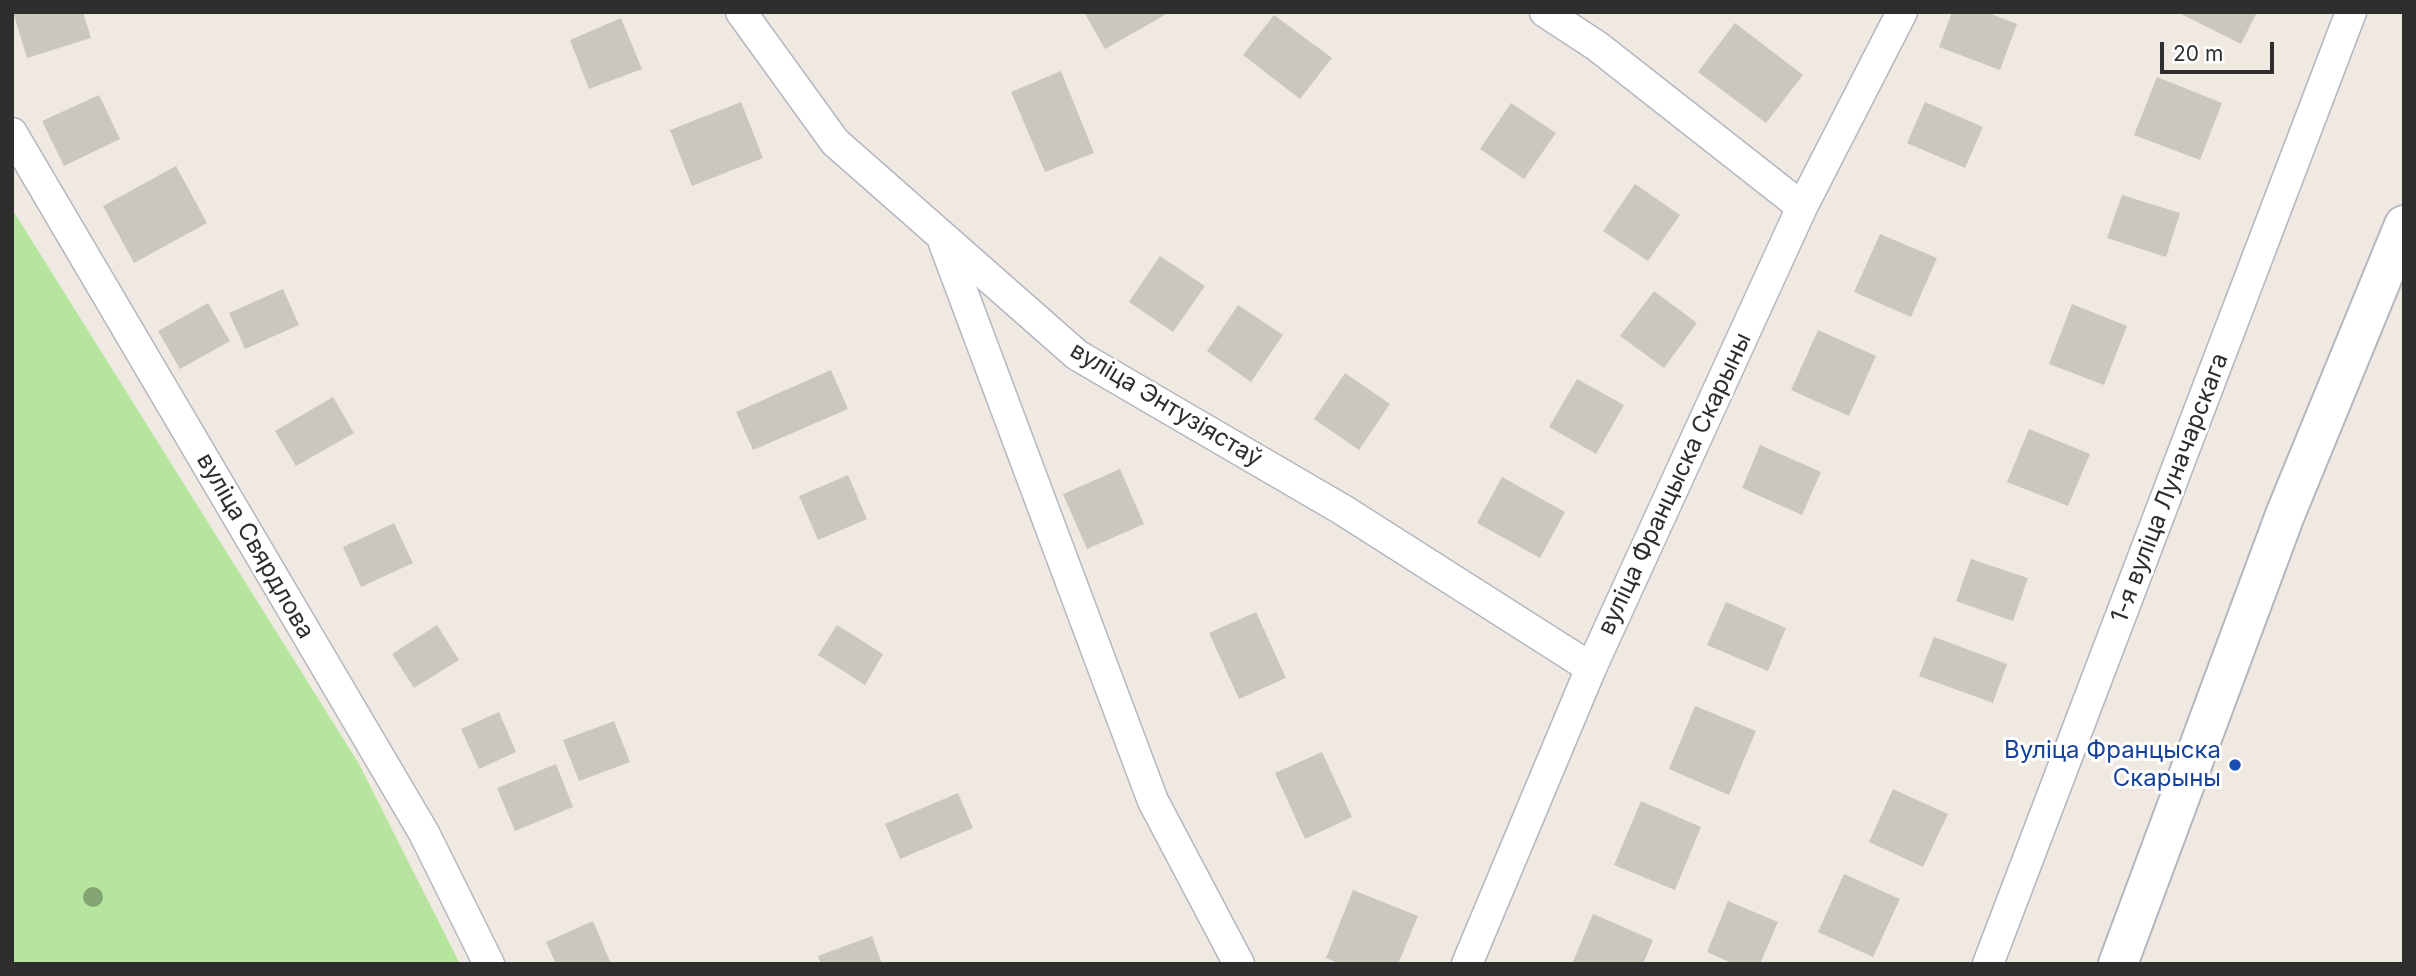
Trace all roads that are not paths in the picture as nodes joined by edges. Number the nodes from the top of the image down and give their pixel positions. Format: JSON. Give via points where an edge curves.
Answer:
{"nodes":[{"id":1,"x":741,"y":12,"type":"edge"},
{"id":2,"x":1545,"y":12,"type":"edge"},
{"id":3,"x":1902,"y":12,"type":"edge"},
{"id":4,"x":2351,"y":12,"type":"edge"},
{"id":5,"x":12,"y":133,"type":"edge"},
{"id":6,"x":1802,"y":207,"type":"junction"},
{"id":7,"x":2404,"y":225,"type":"edge"},
{"id":8,"x":942,"y":238,"type":"junction"},
{"id":9,"x":1591,"y":668,"type":"junction"},
{"id":10,"x":489,"y":964,"type":"edge"},
{"id":11,"x":1239,"y":964,"type":"edge"},
{"id":12,"x":1468,"y":964,"type":"edge"},
{"id":13,"x":1988,"y":964,"type":"edge"},
{"id":14,"x":2118,"y":964,"type":"edge"}],
"edges":[{"from":1,"to":8,"type":"street","name":"вуліца Энтузіястаў","via":[[835,142]]},
{"from":2,"to":6,"type":"street","via":[[1597,46]]},
{"from":3,"to":6,"type":"street","name":"вуліца Францыска Скарыны"},
{"from":4,"to":13,"type":"street","name":"1-я вуліца Луначарскага"},
{"from":5,"to":10,"type":"street","name":"вуліца Свярдлова","via":[[424,832]]},
{"from":6,"to":9,"type":"street","name":"вуліца Францыска Скарыны"},
{"from":7,"to":14,"type":"street","via":[[2285,515]]},
{"from":8,"to":9,"type":"street","name":"вуліца Энтузіястаў","via":[[1077,355],[1343,510]]},
{"from":8,"to":11,"type":"street","via":[[1153,802]]},
{"from":9,"to":12,"type":"street","name":"вуліца Францыска Скарыны"}]}
